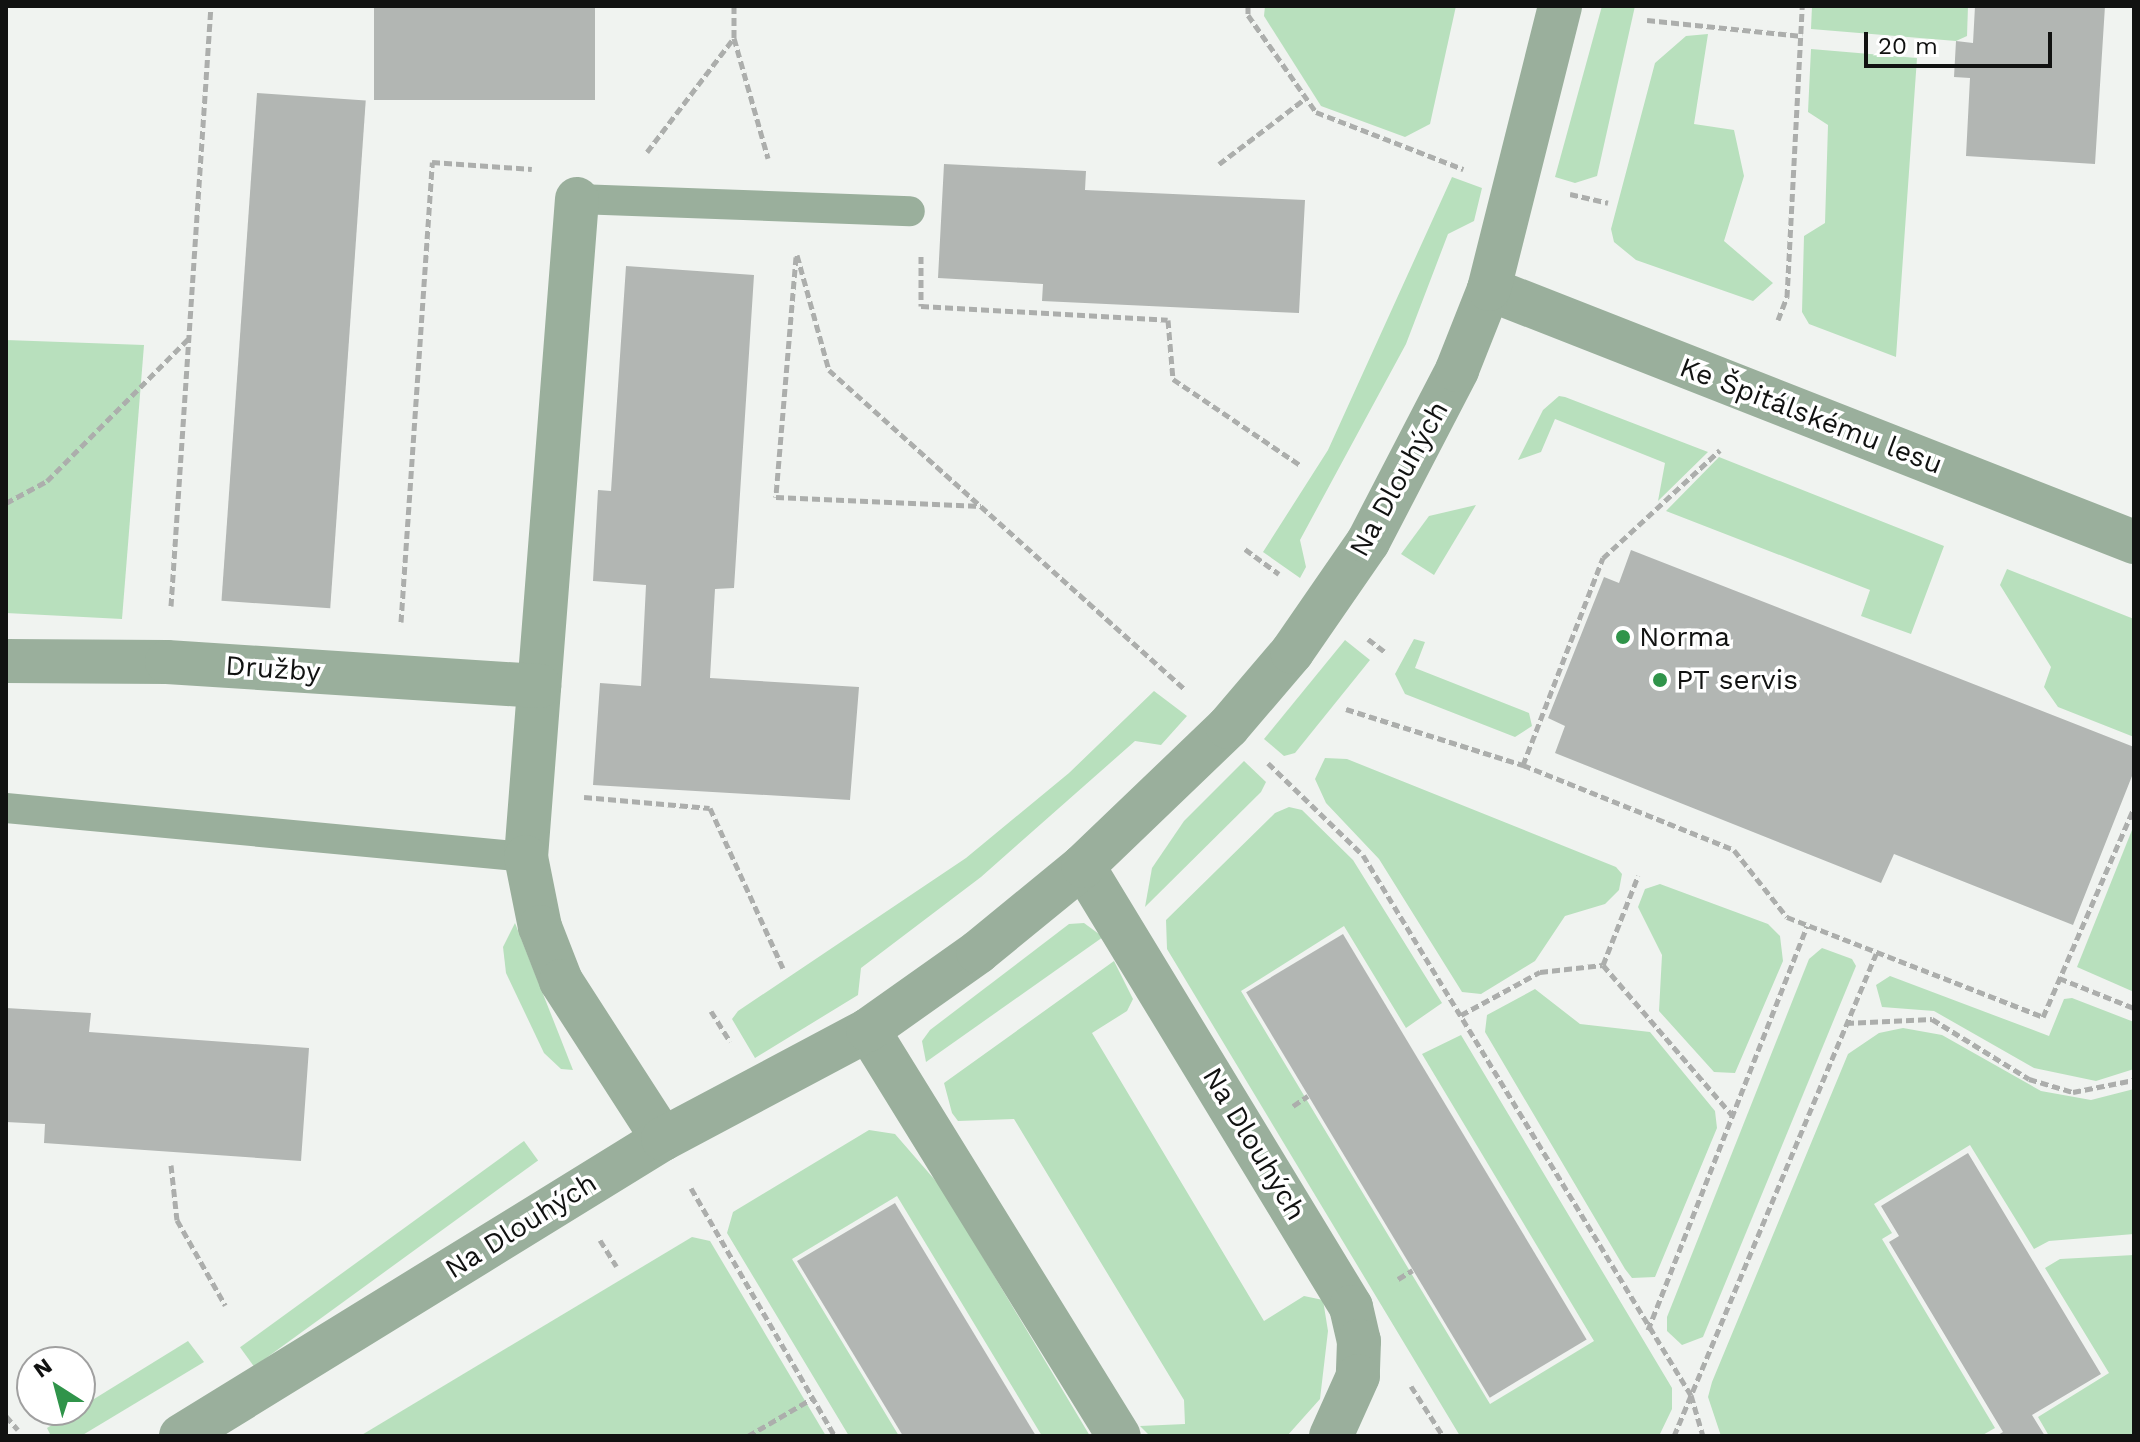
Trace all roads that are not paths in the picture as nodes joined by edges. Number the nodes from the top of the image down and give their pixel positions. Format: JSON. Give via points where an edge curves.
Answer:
{"nodes":[{"id":1,"x":1560,"y":6,"type":"edge"},
{"id":2,"x":594,"y":200,"type":"joint"},
{"id":3,"x":910,"y":211,"type":"road end"},
{"id":4,"x":1489,"y":289,"type":"junction"},
{"id":5,"x":2134,"y":542,"type":"edge"},
{"id":6,"x":6,"y":661,"type":"edge"},
{"id":7,"x":539,"y":686,"type":"junction"},
{"id":8,"x":6,"y":808,"type":"edge"},
{"id":9,"x":526,"y":857,"type":"junction"},
{"id":10,"x":1083,"y":866,"type":"junction"},
{"id":11,"x":868,"y":1030,"type":"junction"},
{"id":12,"x":663,"y":1139,"type":"junction"},
{"id":13,"x":181,"y":1436,"type":"edge"},
{"id":14,"x":1119,"y":1436,"type":"edge"},
{"id":15,"x":1331,"y":1436,"type":"edge"}],
"edges":[{"from":1,"to":4,"type":"street","name":"Na Dlouhých"},
{"from":2,"to":3,"type":"lane"},
{"from":2,"to":7,"type":"street"},
{"from":4,"to":5,"type":"street","name":"Ke Špitálskému lesu"},
{"from":4,"to":10,"type":"street","name":"Na Dlouhých","via":[[1422,444],[1368,542],[1292,652],[1228,727]]},
{"from":6,"to":7,"type":"street","name":"Družby","via":[[167,662]]},
{"from":7,"to":9,"type":"street"},
{"from":8,"to":9,"type":"lane"},
{"from":9,"to":12,"type":"street","via":[[540,927],[561,981]]},
{"from":10,"to":11,"type":"street","name":"Na Dlouhých","via":[[978,952]]},
{"from":10,"to":15,"type":"street","name":"Na Dlouhých","via":[[1351,1307],[1359,1341],[1358,1376]]},
{"from":11,"to":12,"type":"street","name":"Na Dlouhých"},
{"from":11,"to":14,"type":"street"},
{"from":12,"to":13,"type":"street","name":"Na Dlouhých"}]}
